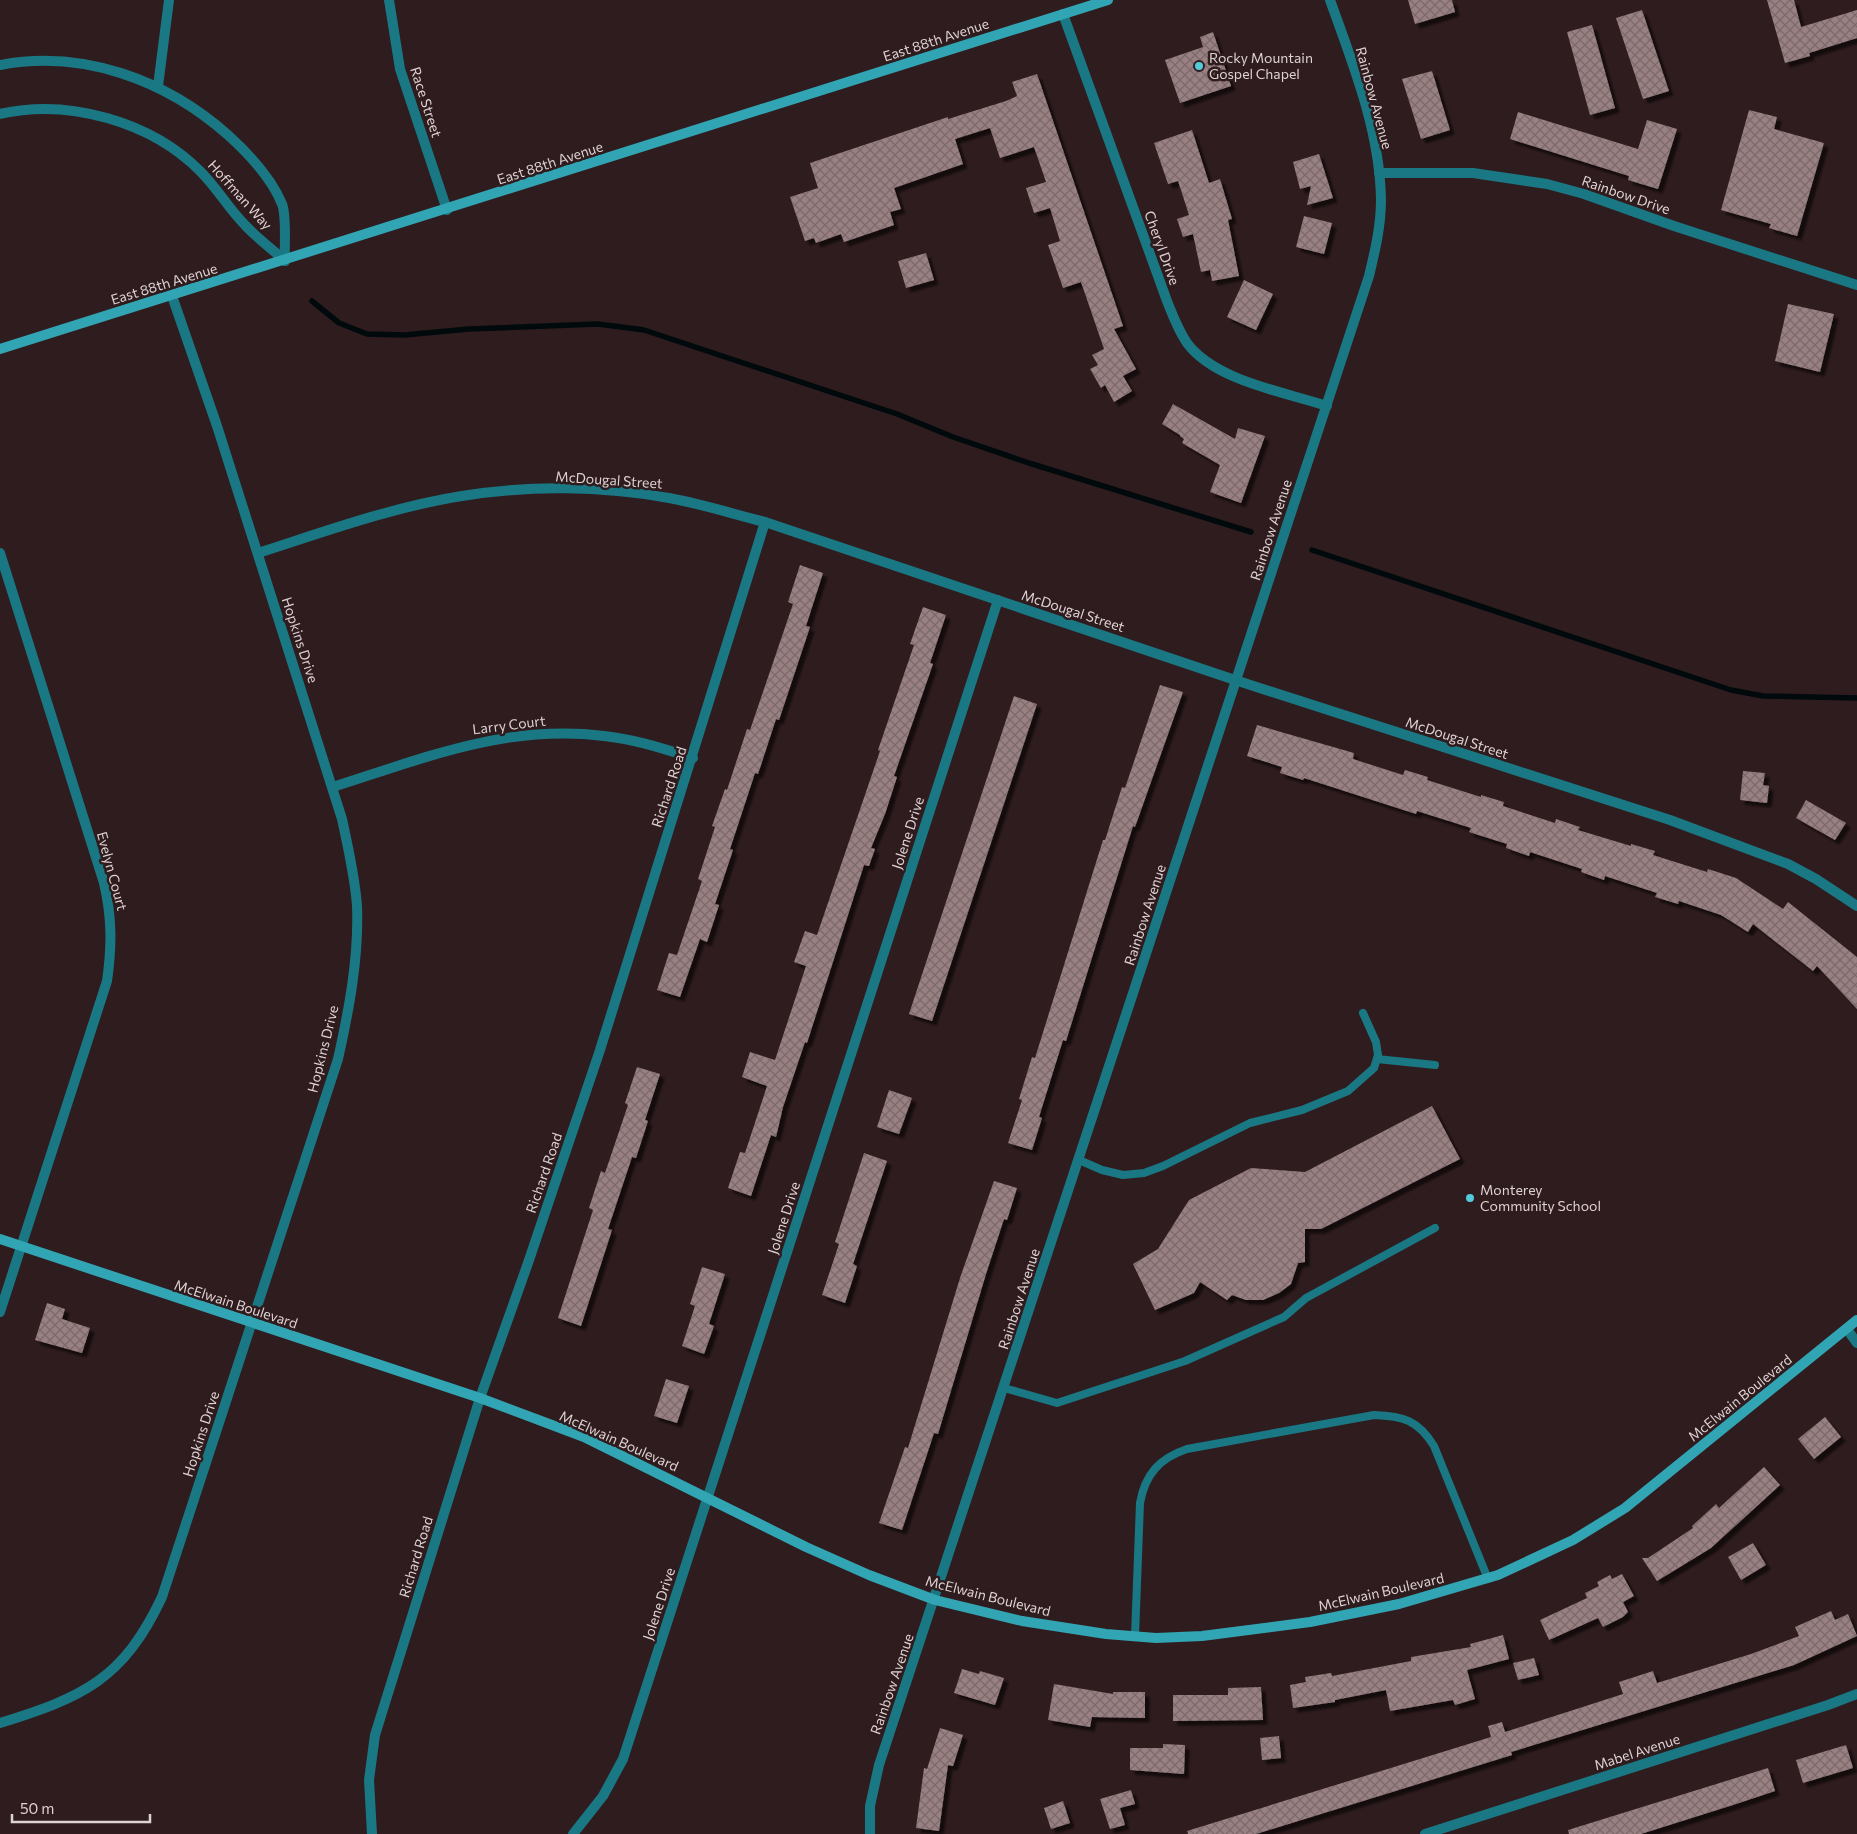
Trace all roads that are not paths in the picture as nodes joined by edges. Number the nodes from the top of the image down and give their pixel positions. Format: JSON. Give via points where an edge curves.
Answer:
{"nodes":[{"id":1,"x":169,"y":0,"type":"edge"},
{"id":2,"x":389,"y":0,"type":"edge"},
{"id":3,"x":1108,"y":0,"type":"edge"},
{"id":4,"x":1330,"y":0,"type":"edge"},
{"id":5,"x":1063,"y":14,"type":"junction"},
{"id":6,"x":0,"y":65,"type":"edge"},
{"id":7,"x":158,"y":86,"type":"junction"},
{"id":8,"x":0,"y":114,"type":"edge"},
{"id":9,"x":1378,"y":173,"type":"junction"},
{"id":10,"x":447,"y":210,"type":"junction"},
{"id":11,"x":285,"y":260,"type":"junction"},
{"id":12,"x":1857,"y":285,"type":"edge"},
{"id":13,"x":172,"y":296,"type":"junction"},
{"id":14,"x":0,"y":349,"type":"edge"},
{"id":15,"x":1327,"y":406,"type":"junction"},
{"id":16,"x":765,"y":522,"type":"junction"},
{"id":17,"x":0,"y":553,"type":"edge"},
{"id":18,"x":258,"y":553,"type":"junction"},
{"id":19,"x":998,"y":600,"type":"junction"},
{"id":20,"x":1235,"y":680,"type":"junction"},
{"id":21,"x":693,"y":758,"type":"junction"},
{"id":22,"x":333,"y":788,"type":"junction"},
{"id":23,"x":1857,"y":906,"type":"edge"},
{"id":24,"x":1363,"y":1013,"type":"dead end"},
{"id":25,"x":1377,"y":1060,"type":"junction"},
{"id":26,"x":1435,"y":1065,"type":"dead end"},
{"id":27,"x":1079,"y":1160,"type":"junction"},
{"id":28,"x":1435,"y":1228,"type":"dead end"},
{"id":29,"x":0,"y":1239,"type":"edge"},
{"id":30,"x":22,"y":1246,"type":"junction"},
{"id":31,"x":0,"y":1312,"type":"edge"},
{"id":32,"x":1857,"y":1320,"type":"edge"},
{"id":33,"x":251,"y":1323,"type":"junction"},
{"id":34,"x":1847,"y":1329,"type":"junction"},
{"id":35,"x":1857,"y":1343,"type":"edge"},
{"id":36,"x":1004,"y":1388,"type":"junction"},
{"id":37,"x":480,"y":1398,"type":"junction"},
{"id":38,"x":709,"y":1498,"type":"junction"},
{"id":39,"x":1488,"y":1579,"type":"junction"},
{"id":40,"x":935,"y":1600,"type":"junction"},
{"id":41,"x":1135,"y":1636,"type":"junction"},
{"id":42,"x":1857,"y":1694,"type":"edge"},
{"id":43,"x":0,"y":1723,"type":"edge"},
{"id":44,"x":372,"y":1834,"type":"edge"},
{"id":45,"x":573,"y":1834,"type":"edge"},
{"id":46,"x":870,"y":1834,"type":"edge"},
{"id":47,"x":1425,"y":1834,"type":"edge"}],
"edges":[{"from":1,"to":7,"type":"street"},
{"from":2,"to":10,"type":"street","name":"Race Street","via":[[400,69]]},
{"from":3,"to":5,"type":"street","name":"East 88th Avenue"},
{"from":4,"to":9,"type":"street","name":"Rainbow Avenue","via":[[1366,109]]},
{"from":5,"to":10,"type":"street","name":"East 88th Avenue"},
{"from":5,"to":15,"type":"street","name":"Cheryl Drive","via":[[1167,301],[1188,344],[1209,363],[1230,375]]},
{"from":6,"to":7,"type":"street","name":"Hoffman Way","via":[[24,61],[96,65]]},
{"from":7,"to":11,"type":"street","name":"Hoffman Way","via":[[208,117],[251,157],[267,178],[282,205]]},
{"from":8,"to":11,"type":"street","name":"Hoffman Way","via":[[16,110],[57,109],[98,115],[167,144],[200,171],[244,224]]},
{"from":9,"to":12,"type":"street","name":"Rainbow Drive","via":[[1473,173],[1547,184]]},
{"from":9,"to":15,"type":"street","name":"Rainbow Avenue","via":[[1381,201],[1378,240]]},
{"from":10,"to":11,"type":"street","name":"East 88th Avenue"},
{"from":11,"to":13,"type":"street","name":"East 88th Avenue"},
{"from":13,"to":14,"type":"street","name":"East 88th Avenue"},
{"from":13,"to":18,"type":"street","name":"Hopkins Drive"},
{"from":15,"to":20,"type":"street","name":"Rainbow Avenue"},
{"from":16,"to":18,"type":"street","name":"McDougal Street","via":[[700,504],[632,493],[521,490],[462,496],[415,506]]},
{"from":16,"to":19,"type":"street","name":"McDougal Street"},
{"from":16,"to":21,"type":"street","name":"Richard Road"},
{"from":17,"to":30,"type":"street","name":"Evelyn Court","via":[[104,883],[112,935],[107,981]]},
{"from":18,"to":22,"type":"street","name":"Hopkins Drive"},
{"from":19,"to":20,"type":"street","name":"McDougal Street"},
{"from":19,"to":38,"type":"street","name":"Jolene Drive"},
{"from":20,"to":23,"type":"street","name":"McDougal Street","via":[[1670,820],[1752,850],[1816,879]]},
{"from":20,"to":27,"type":"street","name":"Rainbow Avenue"},
{"from":21,"to":22,"type":"street","name":"Larry Court","via":[[648,744],[605,736],[532,734],[464,745]]},
{"from":21,"to":37,"type":"street","name":"Richard Road","via":[[591,1078]]},
{"from":22,"to":33,"type":"street","name":"Hopkins Drive","via":[[351,861],[357,906],[346,1022],[338,1059]]},
{"from":24,"to":25,"type":"lane","via":[[1376,1042]]},
{"from":25,"to":26,"type":"lane"},
{"from":25,"to":27,"type":"lane","via":[[1374,1068],[1348,1091],[1302,1110],[1250,1123],[1144,1173],[1102,1170]]},
{"from":27,"to":36,"type":"street","name":"Rainbow Avenue"},
{"from":28,"to":36,"type":"lane","via":[[1306,1298],[1278,1320],[1185,1361],[1057,1403]]},
{"from":29,"to":30,"type":"street","name":"McElwain Boulevard"},
{"from":30,"to":31,"type":"street","name":"Evelyn Court"},
{"from":30,"to":33,"type":"street","name":"McElwain Boulevard"},
{"from":32,"to":34,"type":"street","name":"McElwain Boulevard"},
{"from":33,"to":37,"type":"street","name":"McElwain Boulevard"},
{"from":33,"to":43,"type":"street","name":"Hopkins Drive","via":[[153,1616],[133,1647],[95,1685],[41,1710]]},
{"from":34,"to":35,"type":"street"},
{"from":34,"to":39,"type":"street","name":"McElwain Boulevard","via":[[1625,1508],[1572,1540]]},
{"from":36,"to":40,"type":"street","name":"Rainbow Avenue"},
{"from":37,"to":38,"type":"street","name":"McElwain Boulevard","via":[[584,1437]]},
{"from":37,"to":44,"type":"street","name":"Richard Road","via":[[375,1735],[369,1780]]},
{"from":38,"to":40,"type":"street","name":"McElwain Boulevard","via":[[806,1547]]},
{"from":38,"to":45,"type":"street","name":"Jolene Drive","via":[[623,1758],[603,1796]]},
{"from":39,"to":41,"type":"street","name":"McElwain Boulevard","via":[[1399,1604],[1310,1622],[1202,1636]]},
{"from":39,"to":41,"type":"lane","via":[[1426,1432],[1400,1417],[1374,1415],[1188,1449],[1164,1459],[1142,1488]]},
{"from":40,"to":41,"type":"street","name":"McElwain Boulevard","via":[[1022,1621]]},
{"from":40,"to":46,"type":"street","name":"Rainbow Avenue","via":[[879,1765],[870,1806]]},
{"from":42,"to":47,"type":"street","name":"Mabel Avenue"}]}
